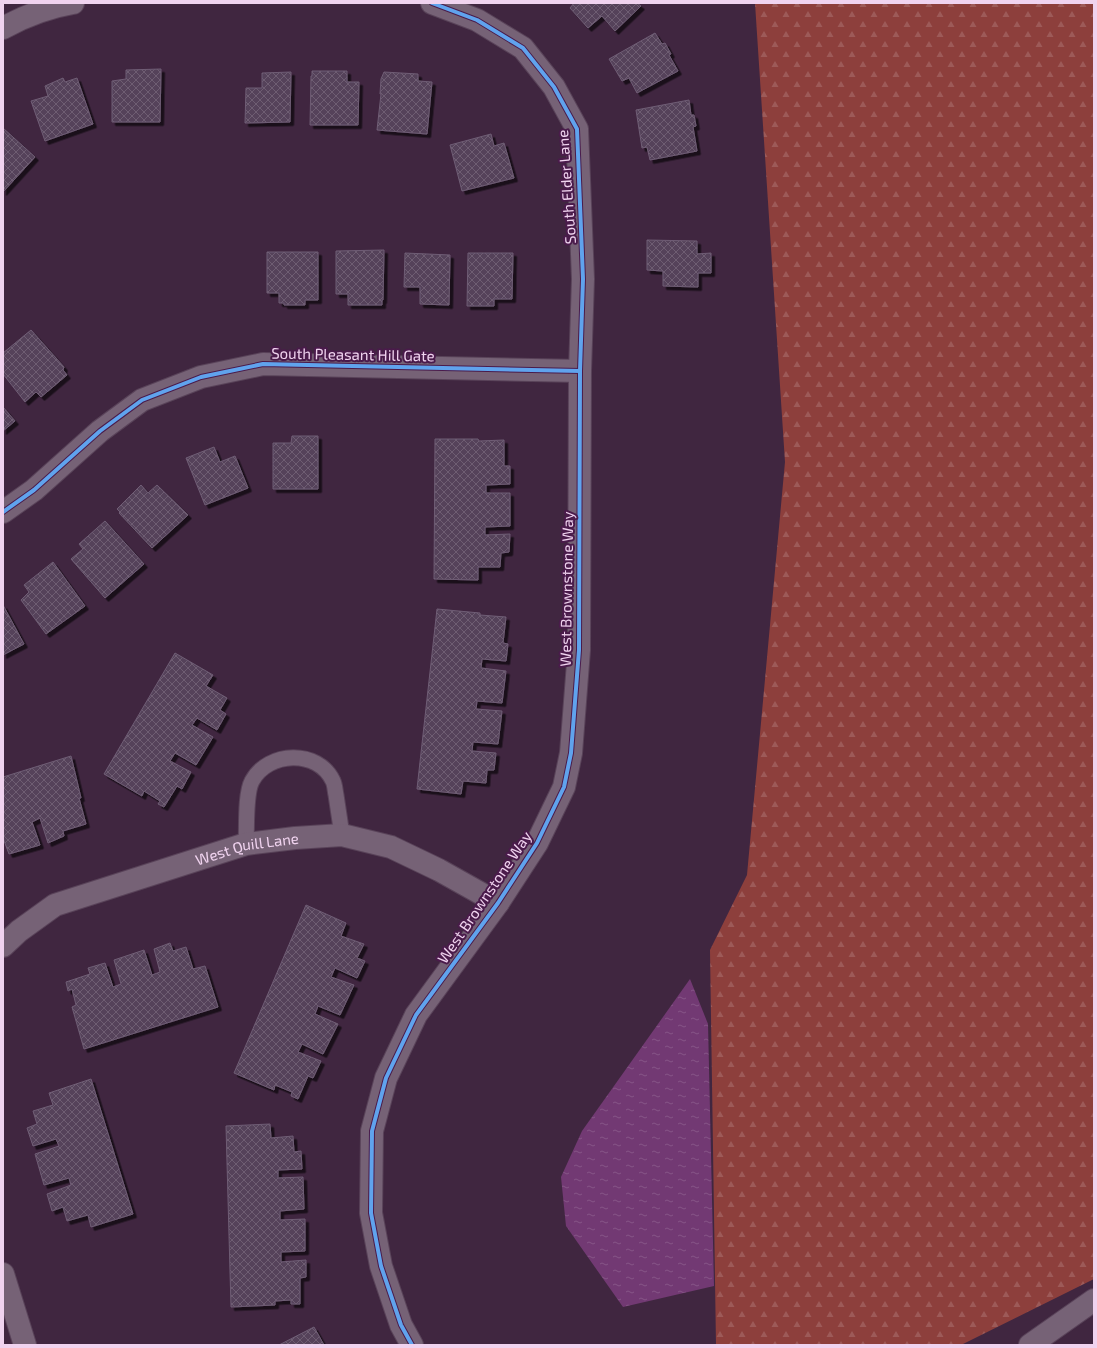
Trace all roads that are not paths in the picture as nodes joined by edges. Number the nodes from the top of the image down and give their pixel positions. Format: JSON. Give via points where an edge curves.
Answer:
{"nodes":[{"id":1,"x":73,"y":3,"type":"edge"},
{"id":2,"x":432,"y":3,"type":"edge"},
{"id":3,"x":3,"y":28,"type":"edge"},
{"id":4,"x":580,"y":371,"type":"junction"},
{"id":5,"x":3,"y":512,"type":"edge"},
{"id":6,"x":342,"y":835,"type":"junction"},
{"id":7,"x":246,"y":844,"type":"junction"},
{"id":8,"x":498,"y":903,"type":"junction"},
{"id":9,"x":3,"y":946,"type":"edge"},
{"id":10,"x":3,"y":1274,"type":"edge"},
{"id":11,"x":1094,"y":1300,"type":"edge"},
{"id":12,"x":25,"y":1345,"type":"edge"},
{"id":13,"x":412,"y":1345,"type":"edge"},
{"id":14,"x":1030,"y":1345,"type":"edge"}],
"edges":[{"from":1,"to":3,"type":"street","via":[[20,19]]},
{"from":2,"to":4,"type":"street","name":"South Elder Lane","via":[[477,20],[523,48],[554,87],[577,129],[583,279]]},
{"from":4,"to":5,"type":"street","name":"South Pleasant Hill Gate","via":[[263,364],[201,377],[142,400],[100,430],[34,490]]},
{"from":4,"to":8,"type":"street","name":"West Brownstone Way","via":[[579,650],[571,753],[564,787],[537,843]]},
{"from":6,"to":7,"type":"street","name":"West Quill Lane"},
{"from":6,"to":7,"type":"lane","via":[[334,782],[327,771],[316,763],[302,758],[287,758],[273,761],[252,780]]},
{"from":6,"to":8,"type":"street","name":"West Quill Lane","via":[[391,847],[440,870]]},
{"from":7,"to":9,"type":"street","name":"West Quill Lane","via":[[55,905]]},
{"from":8,"to":13,"type":"street","name":"West Brownstone Way","via":[[416,1015],[386,1078],[372,1132],[371,1213],[380,1266],[401,1325]]},
{"from":10,"to":12,"type":"street"},
{"from":11,"to":14,"type":"street"}]}
